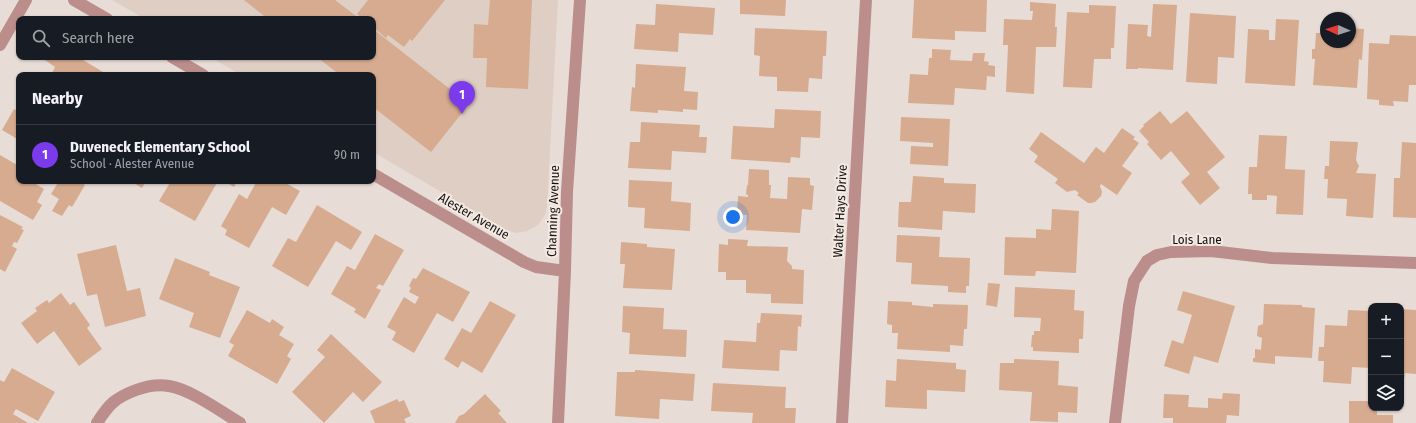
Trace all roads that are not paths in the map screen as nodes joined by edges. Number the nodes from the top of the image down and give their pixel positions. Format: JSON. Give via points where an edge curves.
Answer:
{"nodes":[{"id":1,"x":26,"y":0,"type":"edge"},
{"id":2,"x":74,"y":0,"type":"edge"},
{"id":3,"x":580,"y":0,"type":"edge"},
{"id":4,"x":866,"y":0,"type":"edge"},
{"id":5,"x":17,"y":16,"type":"edge"},
{"id":6,"x":102,"y":16,"type":"edge"},
{"id":7,"x":16,"y":17,"type":"edge"},
{"id":8,"x":0,"y":45,"type":"edge"},
{"id":9,"x":177,"y":60,"type":"edge"},
{"id":10,"x":198,"y":72,"type":"edge"},
{"id":11,"x":376,"y":176,"type":"edge"},
{"id":12,"x":1416,"y":263,"type":"edge"},
{"id":13,"x":565,"y":271,"type":"junction"},
{"id":14,"x":97,"y":423,"type":"edge"},
{"id":15,"x":240,"y":423,"type":"edge"},
{"id":16,"x":558,"y":423,"type":"edge"},
{"id":17,"x":842,"y":423,"type":"edge"},
{"id":18,"x":1116,"y":423,"type":"edge"}],
"edges":[{"from":1,"to":5,"type":"street"},
{"from":2,"to":6,"type":"street"},
{"from":3,"to":13,"type":"street","name":"Channing Avenue","via":[[567,192]]},
{"from":4,"to":17,"type":"street","name":"Walter Hays Drive"},
{"from":7,"to":8,"type":"street"},
{"from":9,"to":10,"type":"street"},
{"from":11,"to":13,"type":"street","name":"Alester Avenue","via":[[524,262],[536,267]]},
{"from":12,"to":18,"type":"street","name":"Lois Lane","via":[[1272,258],[1212,251],[1157,255],[1147,261],[1134,281]]},
{"from":13,"to":16,"type":"street","name":"Channing Avenue"},
{"from":14,"to":15,"type":"street","via":[[118,398],[157,385],[188,392]]}]}
